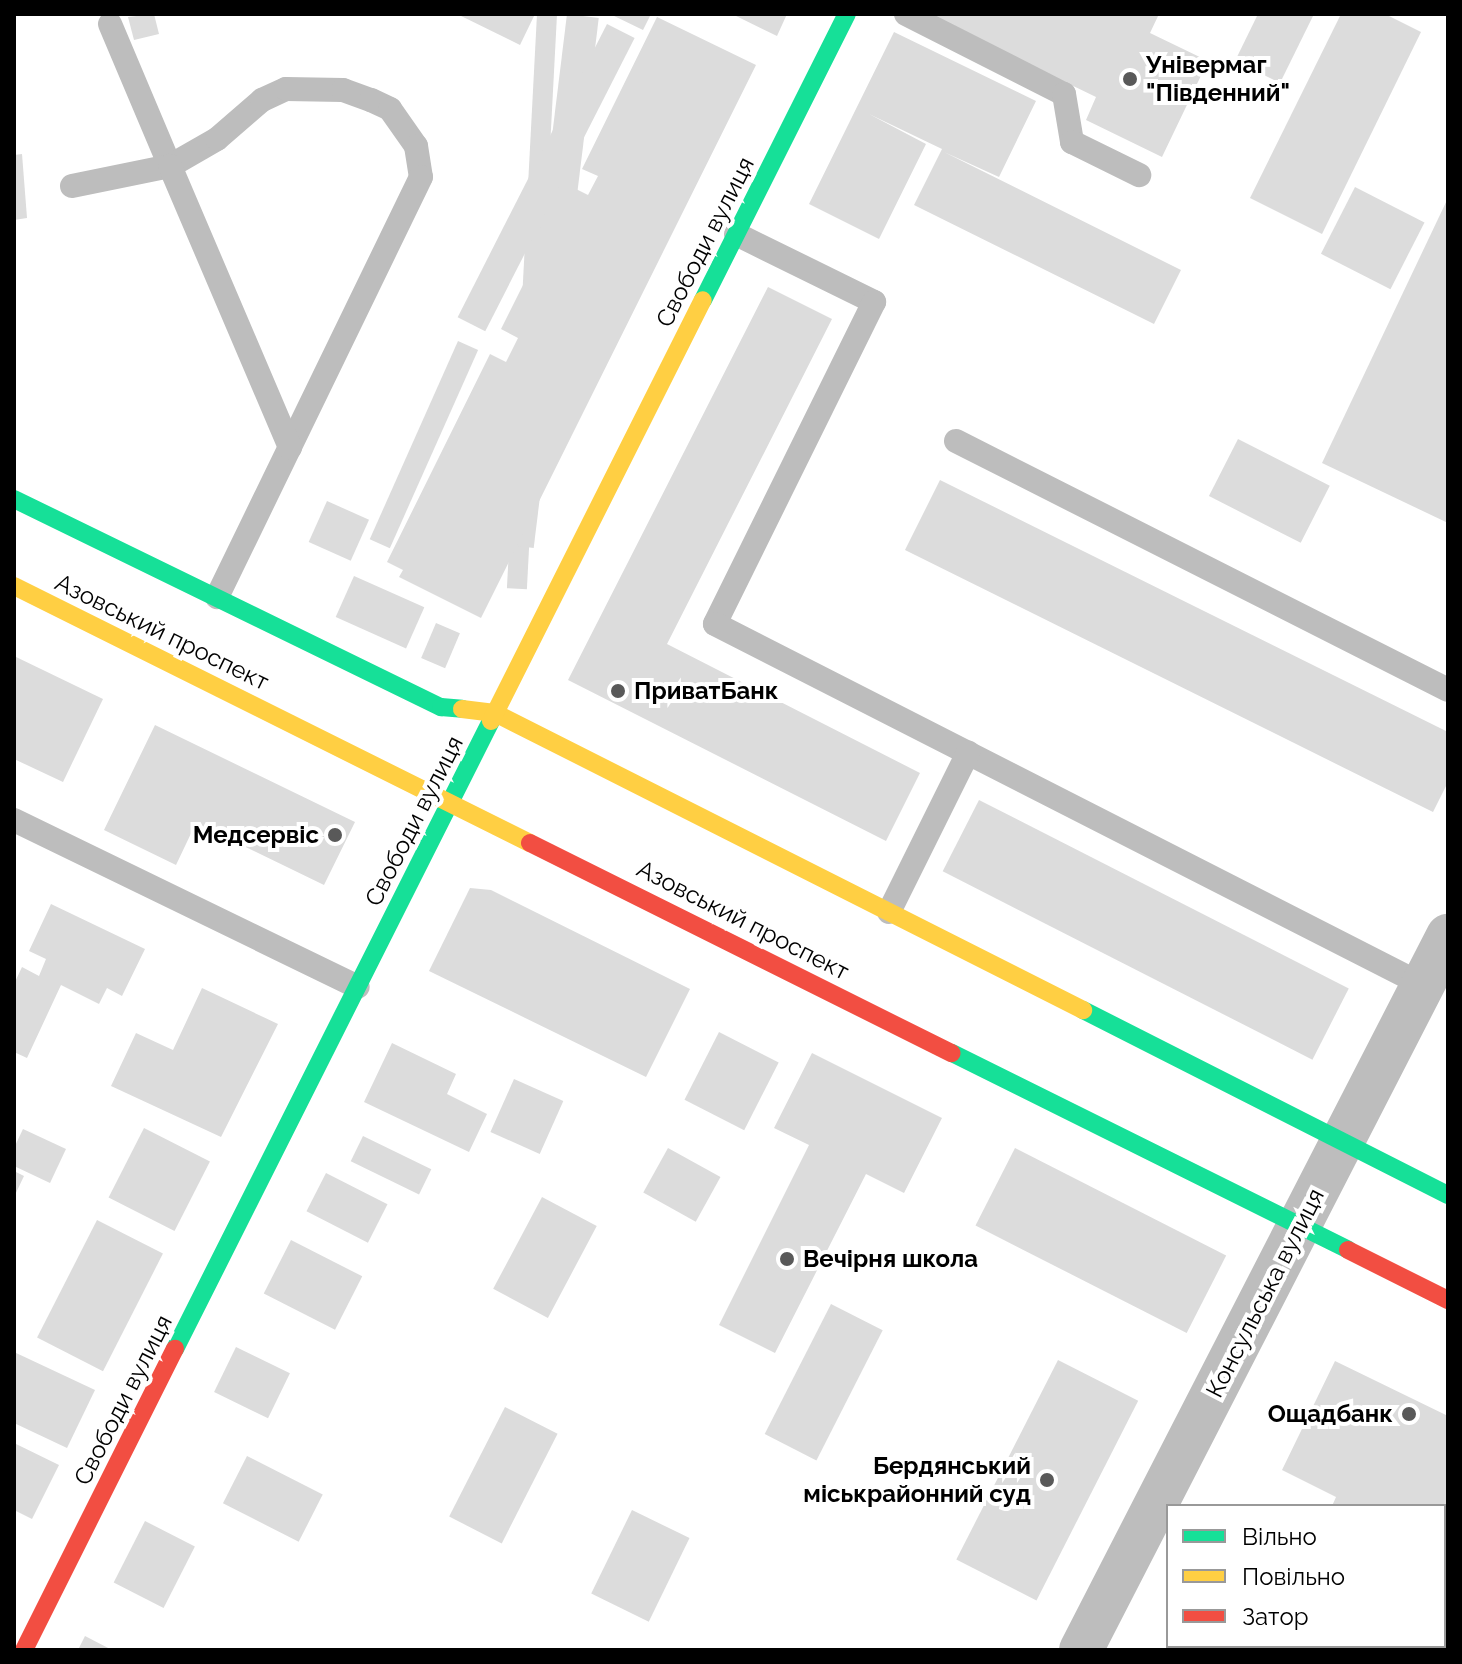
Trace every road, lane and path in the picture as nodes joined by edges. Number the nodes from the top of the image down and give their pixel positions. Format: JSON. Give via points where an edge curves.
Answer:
{"nodes":[{"id":1,"x":847,"y":14,"type":"edge"},
{"id":2,"x":906,"y":14,"type":"edge"},
{"id":3,"x":110,"y":24,"type":"dead end"},
{"id":4,"x":170,"y":166,"type":"junction"},
{"id":5,"x":1139,"y":175,"type":"dead end"},
{"id":6,"x":72,"y":186,"type":"dead end"},
{"id":7,"x":736,"y":234,"type":"junction"},
{"id":8,"x":956,"y":441,"type":"dead end"},
{"id":9,"x":290,"y":448,"type":"junction"},
{"id":10,"x":14,"y":499,"type":"edge"},
{"id":11,"x":14,"y":586,"type":"edge"},
{"id":12,"x":217,"y":597,"type":"junction"},
{"id":13,"x":1448,"y":690,"type":"edge"},
{"id":14,"x":495,"y":713,"type":"junction"},
{"id":15,"x":968,"y":753,"type":"junction"},
{"id":16,"x":452,"y":800,"type":"junction"},
{"id":17,"x":14,"y":820,"type":"edge"},
{"id":18,"x":889,"y":912,"type":"junction"},
{"id":19,"x":1448,"y":936,"type":"edge"},
{"id":20,"x":1423,"y":985,"type":"junction"},
{"id":21,"x":358,"y":987,"type":"junction"},
{"id":22,"x":1342,"y":1142,"type":"junction"},
{"id":23,"x":1448,"y":1195,"type":"edge"},
{"id":24,"x":1299,"y":1226,"type":"junction"},
{"id":25,"x":1448,"y":1300,"type":"edge"},
{"id":26,"x":24,"y":1650,"type":"edge"},
{"id":27,"x":1081,"y":1650,"type":"edge"}],
"edges":[{"from":1,"to":7,"type":"main road","name":"Свободи вулиця"},
{"from":2,"to":5,"type":"lane","via":[[1064,94],[1072,142]]},
{"from":3,"to":4,"type":"lane"},
{"from":4,"to":6,"type":"lane"},
{"from":4,"to":9,"type":"lane"},
{"from":4,"to":9,"type":"lane","via":[[217,139],[262,100],[286,89],[343,90],[371,100],[390,109],[416,146],[421,177]]},
{"from":7,"to":14,"type":"main road","name":"Свободи вулиця"},
{"from":7,"to":15,"type":"lane","via":[[874,302],[715,624]]},
{"from":8,"to":13,"type":"lane"},
{"from":9,"to":12,"type":"lane"},
{"from":10,"to":12,"type":"main road"},
{"from":11,"to":16,"type":"main road","name":"Азовський проспект"},
{"from":12,"to":14,"type":"main road","via":[[441,707]]},
{"from":14,"to":16,"type":"main road","name":"Свободи вулиця"},
{"from":14,"to":18,"type":"main road"},
{"from":15,"to":18,"type":"lane"},
{"from":15,"to":20,"type":"lane"},
{"from":16,"to":21,"type":"main road","name":"Свободи вулиця"},
{"from":16,"to":24,"type":"main road","name":"Азовський проспект"},
{"from":17,"to":21,"type":"lane"},
{"from":18,"to":22,"type":"main road"},
{"from":19,"to":20,"type":"street","name":"Консульська вулиця"},
{"from":20,"to":22,"type":"street","name":"Консульська вулиця"},
{"from":21,"to":26,"type":"main road","name":"Свободи вулиця"},
{"from":22,"to":23,"type":"main road"},
{"from":22,"to":24,"type":"street","name":"Консульська вулиця"},
{"from":24,"to":25,"type":"main road","name":"Азовський проспект"},
{"from":24,"to":27,"type":"street","name":"Консульська вулиця"}]}
